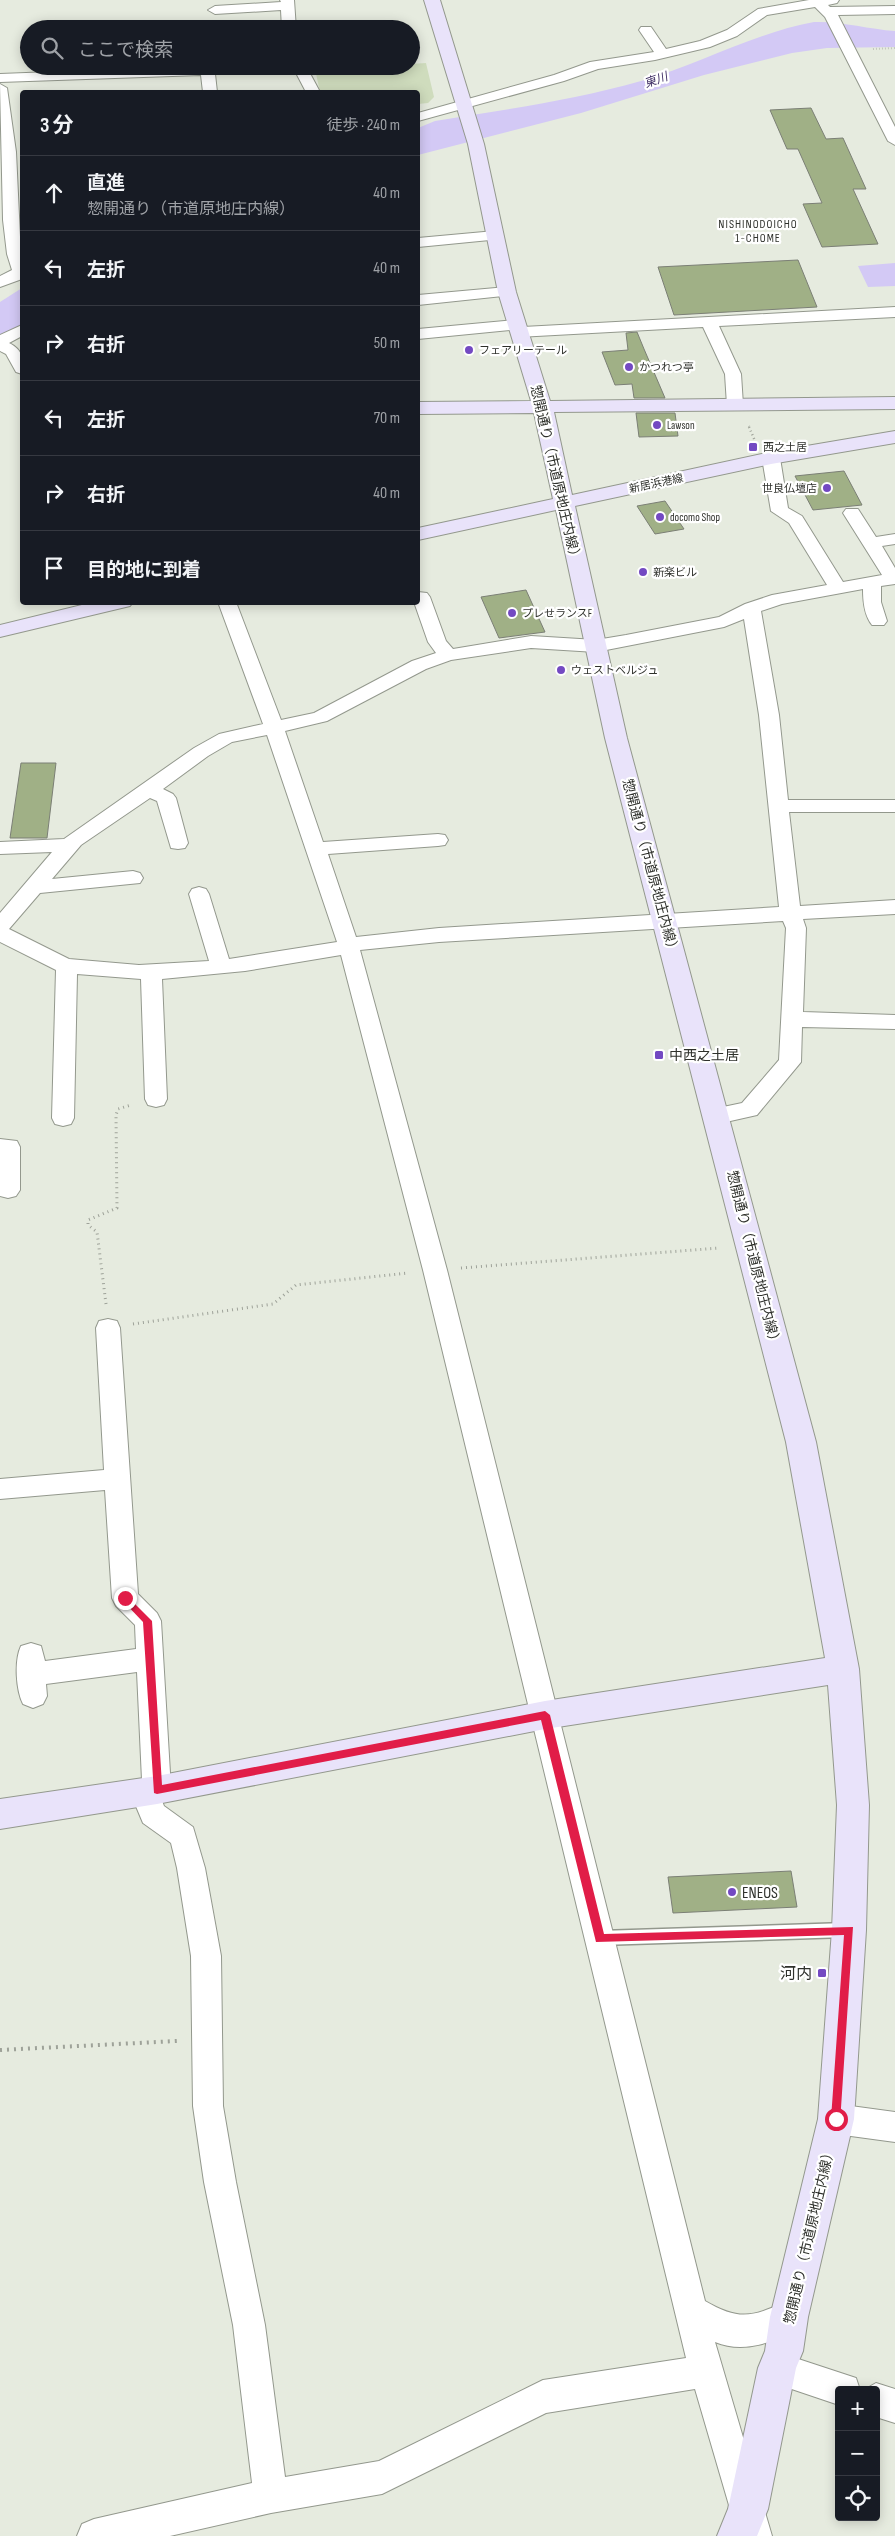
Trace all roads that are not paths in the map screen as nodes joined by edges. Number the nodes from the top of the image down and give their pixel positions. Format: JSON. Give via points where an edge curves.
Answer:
{"nodes":[{"id":1,"x":432,"y":0,"type":"edge"},
{"id":2,"x":288,"y":3,"type":"edge"},
{"id":3,"x":828,"y":7,"type":"edge"},
{"id":4,"x":215,"y":10,"type":"dead end"},
{"id":5,"x":895,"y":10,"type":"edge"},
{"id":6,"x":289,"y":20,"type":"edge"},
{"id":7,"x":646,"y":30,"type":"dead end"},
{"id":8,"x":662,"y":54,"type":"junction"},
{"id":9,"x":78,"y":75,"type":"edge"},
{"id":10,"x":208,"y":75,"type":"edge"},
{"id":11,"x":303,"y":75,"type":"edge"},
{"id":12,"x":0,"y":78,"type":"edge"},
{"id":13,"x":0,"y":88,"type":"edge"},
{"id":14,"x":210,"y":90,"type":"edge"},
{"id":15,"x":312,"y":90,"type":"edge"},
{"id":16,"x":465,"y":106,"type":"junction"},
{"id":17,"x":420,"y":117,"type":"edge"},
{"id":18,"x":895,"y":141,"type":"edge"},
{"id":19,"x":5,"y":215,"type":"edge"},
{"id":20,"x":495,"y":236,"type":"junction"},
{"id":21,"x":420,"y":243,"type":"edge"},
{"id":22,"x":20,"y":265,"type":"edge"},
{"id":23,"x":20,"y":273,"type":"edge"},
{"id":24,"x":0,"y":282,"type":"edge"},
{"id":25,"x":507,"y":292,"type":"junction"},
{"id":26,"x":420,"y":300,"type":"edge"},
{"id":27,"x":895,"y":312,"type":"edge"},
{"id":28,"x":709,"y":322,"type":"junction"},
{"id":29,"x":517,"y":328,"type":"junction"},
{"id":30,"x":20,"y":331,"type":"edge"},
{"id":31,"x":420,"y":334,"type":"edge"},
{"id":32,"x":0,"y":341,"type":"edge"},
{"id":33,"x":0,"y":345,"type":"edge"},
{"id":34,"x":0,"y":362,"type":"edge"},
{"id":35,"x":19,"y":363,"type":"edge"},
{"id":36,"x":895,"y":403,"type":"edge"},
{"id":37,"x":737,"y":405,"type":"junction"},
{"id":38,"x":420,"y":408,"type":"edge"},
{"id":39,"x":543,"y":408,"type":"junction"},
{"id":40,"x":895,"y":437,"type":"edge"},
{"id":41,"x":770,"y":458,"type":"junction"},
{"id":42,"x":564,"y":503,"type":"junction"},
{"id":43,"x":852,"y":513,"type":"dead end"},
{"id":44,"x":420,"y":534,"type":"edge"},
{"id":45,"x":895,"y":539,"type":"edge"},
{"id":46,"x":870,"y":543,"type":"junction"},
{"id":47,"x":894,"y":578,"type":"edge"},
{"id":48,"x":872,"y":582,"type":"junction"},
{"id":49,"x":838,"y":588,"type":"junction"},
{"id":50,"x":421,"y":597,"type":"dead end"},
{"id":51,"x":110,"y":605,"type":"edge"},
{"id":52,"x":228,"y":605,"type":"edge"},
{"id":53,"x":751,"y":608,"type":"junction"},
{"id":54,"x":878,"y":621,"type":"dead end"},
{"id":55,"x":0,"y":631,"type":"edge"},
{"id":56,"x":596,"y":646,"type":"junction"},
{"id":57,"x":448,"y":655,"type":"junction"},
{"id":58,"x":274,"y":726,"type":"junction"},
{"id":59,"x":149,"y":790,"type":"junction"},
{"id":60,"x":779,"y":806,"type":"junction"},
{"id":61,"x":895,"y":806,"type":"edge"},
{"id":62,"x":438,"y":840,"type":"dead end"},
{"id":63,"x":178,"y":844,"type":"dead end"},
{"id":64,"x":69,"y":846,"type":"junction"},
{"id":65,"x":0,"y":848,"type":"edge"},
{"id":66,"x":315,"y":849,"type":"junction"},
{"id":67,"x":133,"y":878,"type":"dead end"},
{"id":68,"x":34,"y":887,"type":"junction"},
{"id":69,"x":199,"y":894,"type":"dead end"},
{"id":70,"x":895,"y":907,"type":"edge"},
{"id":71,"x":790,"y":912,"type":"junction"},
{"id":72,"x":665,"y":920,"type":"junction"},
{"id":73,"x":0,"y":926,"type":"edge"},
{"id":74,"x":0,"y":933,"type":"edge"},
{"id":75,"x":350,"y":947,"type":"junction"},
{"id":76,"x":67,"y":966,"type":"junction"},
{"id":77,"x":221,"y":966,"type":"junction"},
{"id":78,"x":151,"y":973,"type":"junction"},
{"id":79,"x":792,"y":1019,"type":"junction"},
{"id":80,"x":895,"y":1022,"type":"edge"},
{"id":81,"x":156,"y":1098,"type":"road end"},
{"id":82,"x":717,"y":1116,"type":"junction"},
{"id":83,"x":63,"y":1118,"type":"dead end"},
{"id":84,"x":0,"y":1147,"type":"edge"},
{"id":85,"x":8,"y":1190,"type":"dead end"},
{"id":86,"x":108,"y":1328,"type":"road end"},
{"id":87,"x":117,"y":1479,"type":"junction"},
{"id":88,"x":0,"y":1489,"type":"edge"},
{"id":89,"x":150,"y":1659,"type":"junction"},
{"id":90,"x":843,"y":1669,"type":"junction"},
{"id":91,"x":32,"y":1675,"type":"dead end"},
{"id":92,"x":545,"y":1715,"type":"junction"},
{"id":93,"x":150,"y":1791,"type":"junction"},
{"id":94,"x":0,"y":1814,"type":"edge"},
{"id":95,"x":849,"y":1930,"type":"junction"},
{"id":96,"x":600,"y":1938,"type":"junction"},
{"id":97,"x":836,"y":2119,"type":"junction"},
{"id":98,"x":895,"y":2127,"type":"edge"},
{"id":99,"x":694,"y":2312,"type":"junction"},
{"id":100,"x":789,"y":2317,"type":"junction"},
{"id":101,"x":778,"y":2368,"type":"junction"},
{"id":102,"x":706,"y":2371,"type":"junction"},
{"id":103,"x":835,"y":2387,"type":"edge"},
{"id":104,"x":880,"y":2401,"type":"edge"},
{"id":105,"x":895,"y":2406,"type":"edge"},
{"id":106,"x":271,"y":2496,"type":"junction"},
{"id":107,"x":747,"y":2527,"type":"edge"},
{"id":108,"x":94,"y":2536,"type":"edge"}],
"edges":[{"from":1,"to":16,"type":"street","name":"惣開通り（市道原地庄内線）"},
{"from":2,"to":4,"type":"street"},
{"from":2,"to":6,"type":"street"},
{"from":3,"to":5,"type":"street"},
{"from":3,"to":8,"type":"street","via":[[763,12],[732,33],[705,44]]},
{"from":3,"to":18,"type":"street"},
{"from":7,"to":8,"type":"street"},
{"from":8,"to":16,"type":"street","via":[[595,65]]},
{"from":9,"to":12,"type":"street"},
{"from":10,"to":14,"type":"street"},
{"from":11,"to":15,"type":"street"},
{"from":13,"to":19,"type":"street","via":[[10,161]]},
{"from":16,"to":17,"type":"street"},
{"from":16,"to":20,"type":"street","name":"惣開通り（市道原地庄内線）"},
{"from":19,"to":22,"type":"street"},
{"from":20,"to":21,"type":"street"},
{"from":20,"to":25,"type":"street","name":"惣開通り（市道原地庄内線）"},
{"from":23,"to":24,"type":"street"},
{"from":25,"to":26,"type":"street"},
{"from":25,"to":29,"type":"street","name":"惣開通り（市道原地庄内線）"},
{"from":27,"to":28,"type":"street"},
{"from":28,"to":29,"type":"street"},
{"from":28,"to":37,"type":"street","via":[[733,374]]},
{"from":29,"to":31,"type":"street"},
{"from":29,"to":39,"type":"street","name":"惣開通り（市道原地庄内線）"},
{"from":30,"to":32,"type":"street"},
{"from":33,"to":35,"type":"street","via":[[13,351]]},
{"from":34,"to":35,"type":"street"},
{"from":36,"to":37,"type":"street"},
{"from":37,"to":39,"type":"street"},
{"from":38,"to":39,"type":"street"},
{"from":39,"to":42,"type":"street","name":"惣開通り（市道原地庄内線）"},
{"from":40,"to":41,"type":"street","name":"新居浜港線"},
{"from":41,"to":42,"type":"street","name":"新居浜港線"},
{"from":41,"to":49,"type":"street","via":[[780,511],[796,520]]},
{"from":42,"to":44,"type":"street","name":"新居浜港線"},
{"from":42,"to":56,"type":"street","name":"惣開通り（市道原地庄内線）"},
{"from":43,"to":46,"type":"street"},
{"from":45,"to":46,"type":"street"},
{"from":46,"to":47,"type":"street"},
{"from":47,"to":48,"type":"street"},
{"from":48,"to":49,"type":"street"},
{"from":48,"to":54,"type":"street","via":[[872,602]]},
{"from":49,"to":53,"type":"street","via":[[778,599]]},
{"from":50,"to":57,"type":"street","via":[[437,642]]},
{"from":51,"to":55,"type":"street"},
{"from":52,"to":58,"type":"street"},
{"from":53,"to":56,"type":"street","via":[[724,621]]},
{"from":53,"to":60,"type":"street","via":[[769,715]]},
{"from":56,"to":57,"type":"street","via":[[531,642]]},
{"from":56,"to":72,"type":"street","name":"惣開通り（市道原地庄内線）","via":[[616,738]]},
{"from":57,"to":58,"type":"street","via":[[419,665],[320,717]]},
{"from":58,"to":59,"type":"street","via":[[226,738]]},
{"from":58,"to":66,"type":"street"},
{"from":59,"to":63,"type":"street","via":[[166,798]]},
{"from":59,"to":64,"type":"street"},
{"from":60,"to":61,"type":"street"},
{"from":60,"to":71,"type":"street"},
{"from":62,"to":66,"type":"street"},
{"from":64,"to":65,"type":"street"},
{"from":64,"to":68,"type":"street"},
{"from":66,"to":75,"type":"street"},
{"from":67,"to":68,"type":"street"},
{"from":68,"to":73,"type":"street"},
{"from":69,"to":77,"type":"street"},
{"from":70,"to":71,"type":"street"},
{"from":71,"to":72,"type":"street"},
{"from":71,"to":79,"type":"street","via":[[796,928]]},
{"from":72,"to":75,"type":"street","via":[[439,935],[360,943]]},
{"from":72,"to":82,"type":"street","name":"惣開通り（市道原地庄内線）"},
{"from":74,"to":76,"type":"street"},
{"from":75,"to":77,"type":"street"},
{"from":75,"to":92,"type":"street","via":[[435,1270]]},
{"from":76,"to":78,"type":"street"},
{"from":76,"to":83,"type":"street"},
{"from":77,"to":78,"type":"street"},
{"from":78,"to":81,"type":"street"},
{"from":79,"to":80,"type":"street"},
{"from":79,"to":82,"type":"street","via":[[790,1062],[750,1109]]},
{"from":82,"to":90,"type":"street","name":"惣開通り（市道原地庄内線）","via":[[801,1442]]},
{"from":84,"to":85,"type":"street","via":[[10,1147]]},
{"from":86,"to":87,"type":"street"},
{"from":87,"to":88,"type":"street"},
{"from":87,"to":89,"type":"street","via":[[125,1598],[148,1621]]},
{"from":89,"to":91,"type":"street"},
{"from":89,"to":93,"type":"street"},
{"from":90,"to":92,"type":"street"},
{"from":90,"to":95,"type":"street","name":"惣開通り（市道原地庄内線）","via":[[853,1805]]},
{"from":92,"to":93,"type":"street"},
{"from":92,"to":96,"type":"street"},
{"from":93,"to":94,"type":"street"},
{"from":93,"to":106,"type":"street","via":[[153,1814],[183,1836],[191,1868],[206,1956],[208,2106],[249,2325]]},
{"from":95,"to":96,"type":"lane"},
{"from":95,"to":97,"type":"street","name":"惣開通り（市道原地庄内線）"},
{"from":96,"to":99,"type":"street"},
{"from":97,"to":98,"type":"street"},
{"from":97,"to":100,"type":"street","name":"惣開通り（市道原地庄内線）"},
{"from":99,"to":100,"type":"street","via":[[720,2328],[743,2331],[772,2326]]},
{"from":99,"to":102,"type":"street"},
{"from":100,"to":101,"type":"street","name":"惣開通り（市道原地庄内線）"},
{"from":101,"to":103,"type":"street"},
{"from":101,"to":107,"type":"street","name":"惣開通り（市道原地庄内線）"},
{"from":102,"to":106,"type":"street","via":[[544,2397],[382,2477]]},
{"from":102,"to":107,"type":"street"},
{"from":104,"to":105,"type":"street"},
{"from":106,"to":108,"type":"street"}]}
